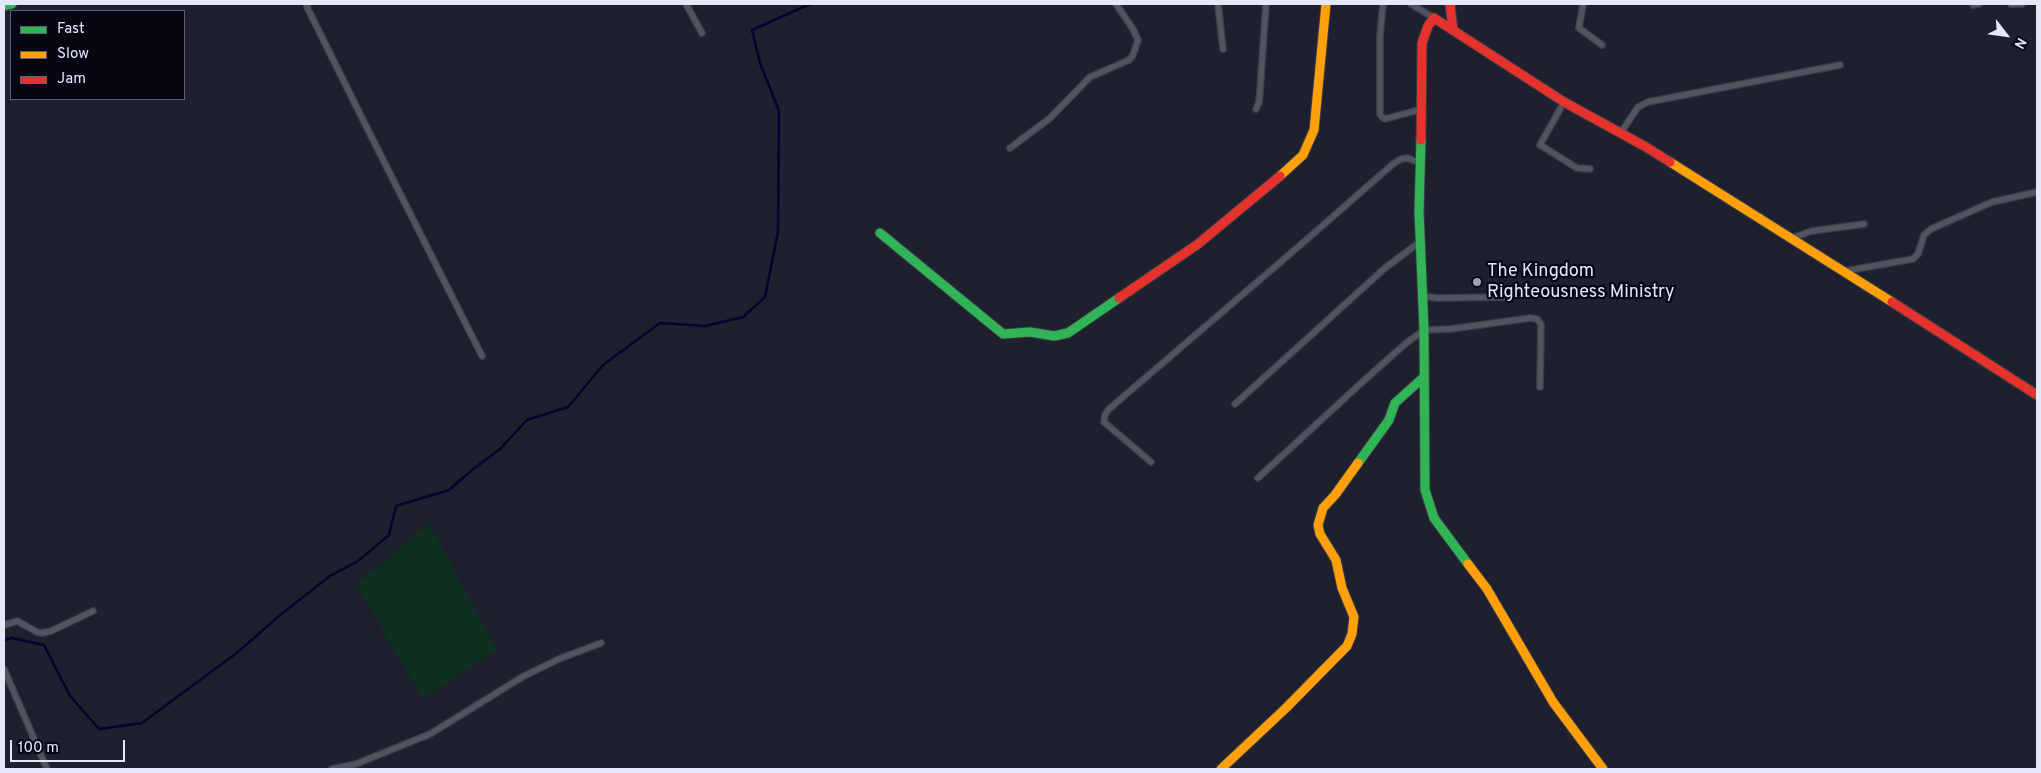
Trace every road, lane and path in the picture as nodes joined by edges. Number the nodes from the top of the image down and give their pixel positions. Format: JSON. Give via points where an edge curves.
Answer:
{"nodes":[{"id":1,"x":12,"y":4,"type":"edge"},
{"id":2,"x":307,"y":4,"type":"edge"},
{"id":3,"x":686,"y":4,"type":"edge"},
{"id":4,"x":1116,"y":4,"type":"edge"},
{"id":5,"x":1218,"y":4,"type":"edge"},
{"id":6,"x":1266,"y":4,"type":"edge"},
{"id":7,"x":1326,"y":4,"type":"edge"},
{"id":8,"x":1383,"y":4,"type":"edge"},
{"id":9,"x":1411,"y":4,"type":"edge"},
{"id":10,"x":1450,"y":4,"type":"edge"},
{"id":11,"x":1583,"y":4,"type":"edge"},
{"id":12,"x":2011,"y":4,"type":"edge"},
{"id":13,"x":2022,"y":4,"type":"edge"},
{"id":14,"x":4,"y":6,"type":"edge"},
{"id":15,"x":1434,"y":18,"type":"junction"},
{"id":16,"x":1454,"y":30,"type":"junction"},
{"id":17,"x":702,"y":33,"type":"dead end"},
{"id":18,"x":1602,"y":45,"type":"dead end"},
{"id":19,"x":1223,"y":49,"type":"dead end"},
{"id":20,"x":1840,"y":65,"type":"dead end"},
{"id":21,"x":1564,"y":102,"type":"junction"},
{"id":22,"x":1256,"y":109,"type":"dead end"},
{"id":23,"x":1422,"y":109,"type":"junction"},
{"id":24,"x":1620,"y":134,"type":"junction"},
{"id":25,"x":1010,"y":148,"type":"dead end"},
{"id":26,"x":1421,"y":163,"type":"junction"},
{"id":27,"x":1590,"y":169,"type":"dead end"},
{"id":28,"x":2037,"y":192,"type":"edge"},
{"id":29,"x":1864,"y":224,"type":"dead end"},
{"id":30,"x":880,"y":233,"type":"dead end"},
{"id":31,"x":1792,"y":238,"type":"junction"},
{"id":32,"x":1421,"y":241,"type":"junction"},
{"id":33,"x":1845,"y":271,"type":"junction"},
{"id":34,"x":1422,"y":296,"type":"junction"},
{"id":35,"x":1506,"y":297,"type":"dead end"},
{"id":36,"x":1424,"y":330,"type":"junction"},
{"id":37,"x":482,"y":356,"type":"dead end"},
{"id":38,"x":1424,"y":377,"type":"junction"},
{"id":39,"x":1540,"y":387,"type":"dead end"},
{"id":40,"x":2037,"y":395,"type":"edge"},
{"id":41,"x":1235,"y":404,"type":"dead end"},
{"id":42,"x":1150,"y":462,"type":"dead end"},
{"id":43,"x":1258,"y":478,"type":"dead end"},
{"id":44,"x":93,"y":610,"type":"dead end"},
{"id":45,"x":4,"y":625,"type":"edge"},
{"id":46,"x":601,"y":643,"type":"dead end"},
{"id":47,"x":4,"y":668,"type":"edge"},
{"id":48,"x":47,"y":769,"type":"edge"},
{"id":49,"x":332,"y":769,"type":"edge"},
{"id":50,"x":1221,"y":769,"type":"edge"},
{"id":51,"x":1603,"y":769,"type":"edge"}],
"edges":[{"from":1,"to":14,"type":"street"},
{"from":2,"to":37,"type":"street"},
{"from":3,"to":17,"type":"street"},
{"from":4,"to":25,"type":"street","via":[[1138,40],[1129,60],[1090,77],[1049,119]]},
{"from":5,"to":19,"type":"street"},
{"from":6,"to":22,"type":"street"},
{"from":7,"to":30,"type":"street","via":[[1314,130],[1303,154],[1198,244],[1068,333],[1054,336],[1030,332],[1003,334]]},
{"from":8,"to":23,"type":"street","via":[[1380,114],[1385,118]]},
{"from":9,"to":15,"type":"street"},
{"from":10,"to":16,"type":"street"},
{"from":11,"to":18,"type":"street","via":[[1580,28]]},
{"from":12,"to":13,"type":"street"},
{"from":15,"to":16,"type":"street"},
{"from":15,"to":23,"type":"street","via":[[1422,43]]},
{"from":16,"to":21,"type":"street"},
{"from":20,"to":24,"type":"street","via":[[1648,102],[1638,107]]},
{"from":21,"to":24,"type":"street"},
{"from":21,"to":27,"type":"street","via":[[1540,144],[1577,168]]},
{"from":23,"to":26,"type":"street"},
{"from":24,"to":31,"type":"street"},
{"from":26,"to":32,"type":"street"},
{"from":26,"to":42,"type":"street","via":[[1407,158],[1393,164],[1109,409],[1104,422]]},
{"from":28,"to":33,"type":"street","via":[[1992,202],[1931,229],[1924,235],[1914,259]]},
{"from":29,"to":31,"type":"street","via":[[1812,231]]},
{"from":31,"to":33,"type":"street"},
{"from":32,"to":34,"type":"street"},
{"from":32,"to":41,"type":"street","via":[[1385,268]]},
{"from":33,"to":40,"type":"street"},
{"from":34,"to":35,"type":"street"},
{"from":34,"to":36,"type":"street"},
{"from":36,"to":38,"type":"street"},
{"from":36,"to":39,"type":"street","via":[[1537,319],[1541,324]]},
{"from":36,"to":43,"type":"street","via":[[1358,385]]},
{"from":38,"to":50,"type":"street","via":[[1395,404],[1389,420],[1320,514],[1320,534],[1336,560],[1342,588],[1354,617],[1347,646]]},
{"from":38,"to":51,"type":"street","via":[[1425,490],[1434,518],[1487,588],[1553,702]]},
{"from":44,"to":45,"type":"street","via":[[42,633],[17,621]]},
{"from":46,"to":49,"type":"street","via":[[524,676],[430,734],[356,764]]},
{"from":47,"to":48,"type":"street"}]}
